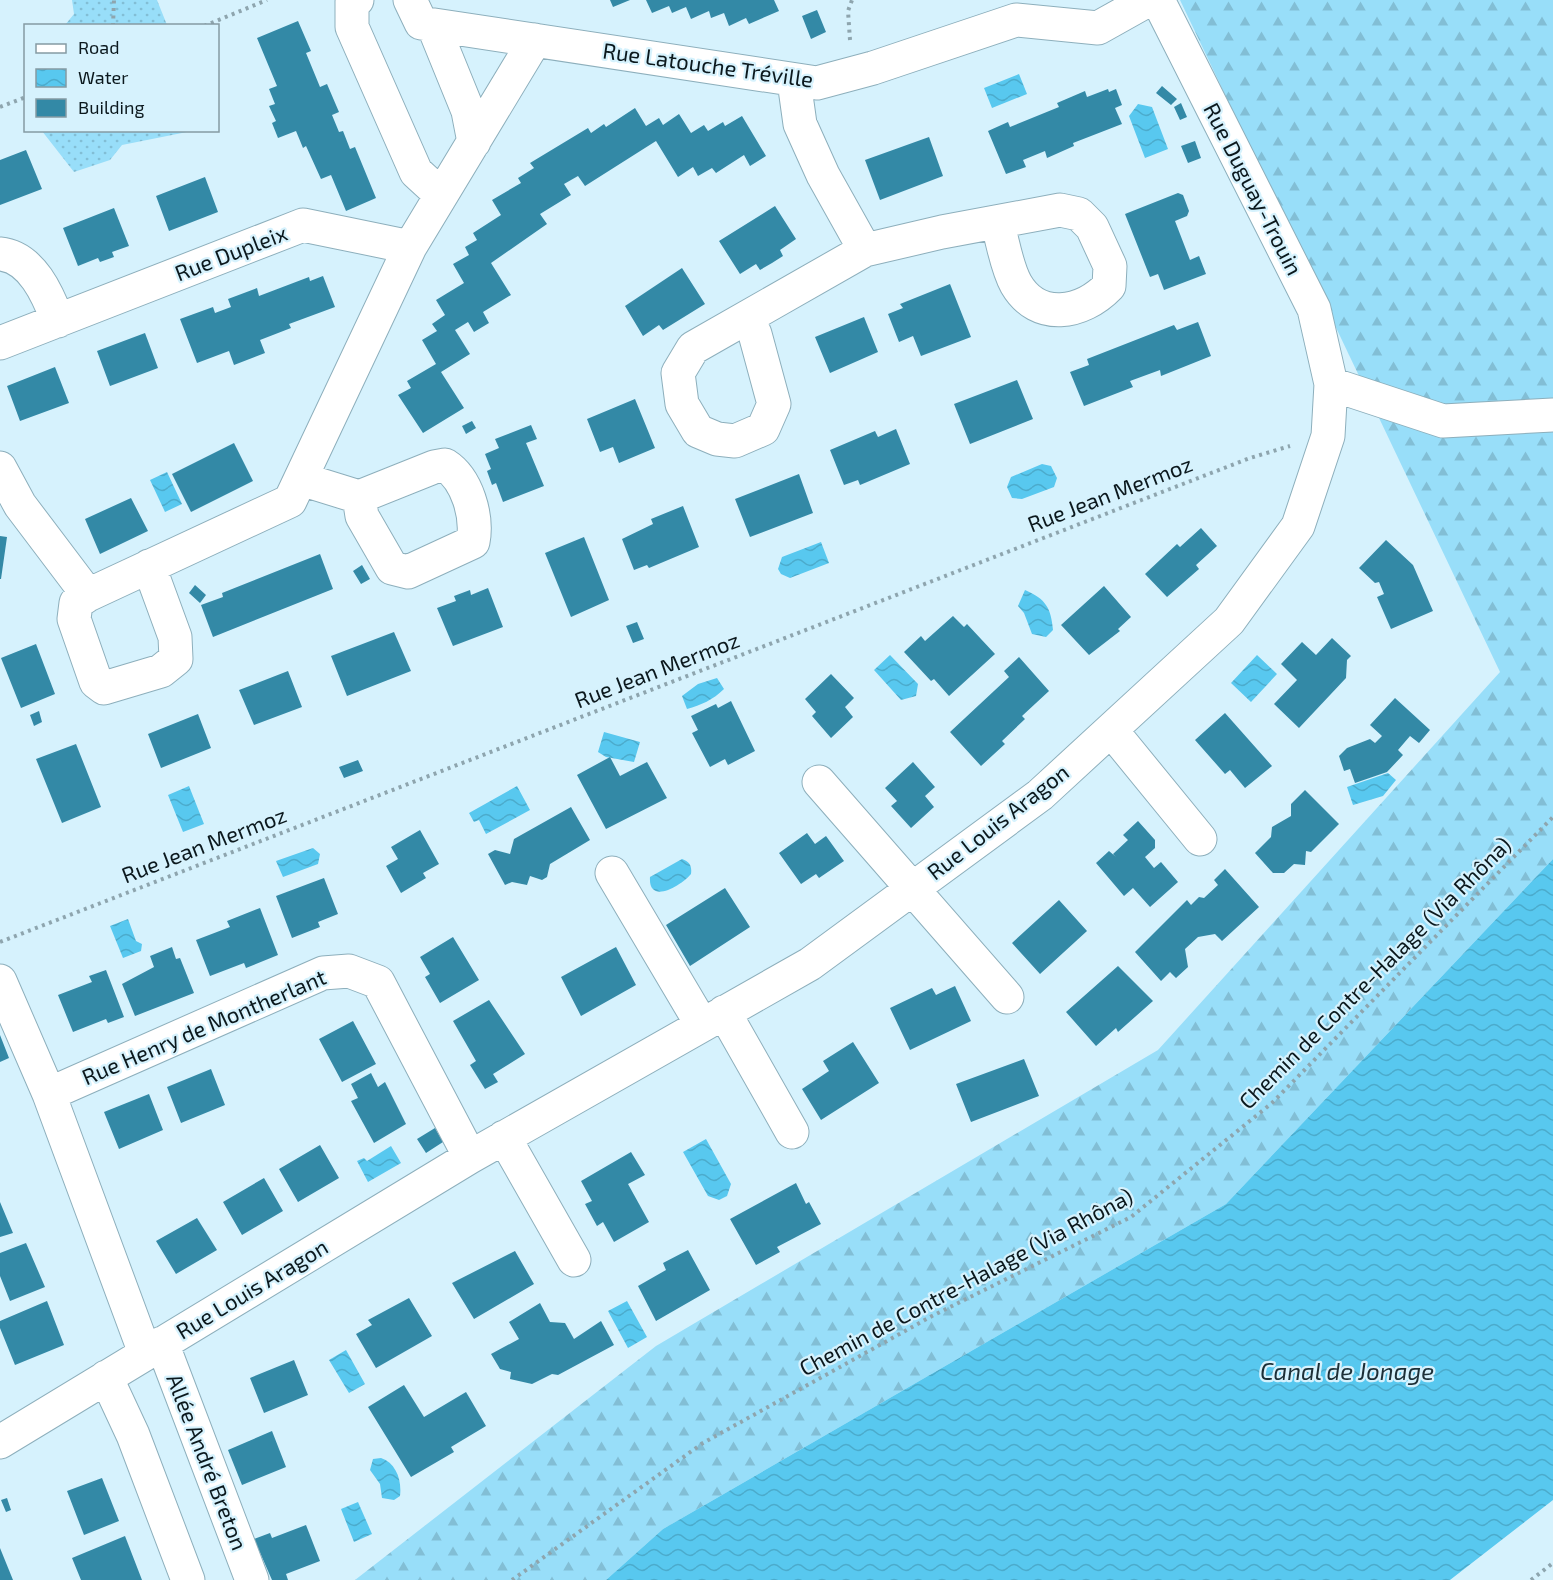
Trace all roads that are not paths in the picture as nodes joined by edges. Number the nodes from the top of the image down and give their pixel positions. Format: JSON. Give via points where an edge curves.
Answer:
{"nodes":[{"id":1,"x":357,"y":0,"type":"edge"},
{"id":2,"x":410,"y":0,"type":"edge"},
{"id":3,"x":1148,"y":0,"type":"edge"},
{"id":4,"x":1158,"y":0,"type":"edge"},
{"id":5,"x":433,"y":25,"type":"junction"},
{"id":6,"x":535,"y":40,"type":"junction"},
{"id":7,"x":794,"y":81,"type":"junction"},
{"id":8,"x":474,"y":142,"type":"junction"},
{"id":9,"x":441,"y":195,"type":"junction"},
{"id":10,"x":996,"y":222,"type":"dead end"},
{"id":11,"x":410,"y":247,"type":"junction"},
{"id":12,"x":865,"y":250,"type":"junction"},
{"id":13,"x":0,"y":254,"type":"edge"},
{"id":14,"x":748,"y":318,"type":"dead end"},
{"id":15,"x":58,"y":321,"type":"junction"},
{"id":16,"x":0,"y":343,"type":"edge"},
{"id":17,"x":1330,"y":384,"type":"junction"},
{"id":18,"x":1553,"y":416,"type":"edge"},
{"id":19,"x":0,"y":468,"type":"edge"},
{"id":20,"x":301,"y":478,"type":"junction"},
{"id":21,"x":359,"y":497,"type":"dead end"},
{"id":22,"x":150,"y":566,"type":"junction"},
{"id":23,"x":88,"y":595,"type":"junction"},
{"id":24,"x":1111,"y":730,"type":"junction"},
{"id":25,"x":819,"y":782,"type":"dead end"},
{"id":26,"x":1200,"y":840,"type":"dead end"},
{"id":27,"x":612,"y":873,"type":"dead end"},
{"id":28,"x":912,"y":889,"type":"junction"},
{"id":29,"x":0,"y":981,"type":"edge"},
{"id":30,"x":1007,"y":998,"type":"dead end"},
{"id":31,"x":713,"y":1019,"type":"junction"},
{"id":32,"x":49,"y":1094,"type":"junction"},
{"id":33,"x":792,"y":1132,"type":"dead end"},
{"id":34,"x":504,"y":1137,"type":"junction"},
{"id":35,"x":470,"y":1157,"type":"junction"},
{"id":36,"x":574,"y":1260,"type":"dead end"},
{"id":37,"x":154,"y":1348,"type":"junction"},
{"id":38,"x":106,"y":1377,"type":"junction"},
{"id":39,"x":0,"y":1442,"type":"edge"},
{"id":40,"x":188,"y":1580,"type":"edge"},
{"id":41,"x":252,"y":1580,"type":"edge"}],
"edges":[{"from":1,"to":9,"type":"street","via":[[352,2],[352,27],[417,172]]},
{"from":2,"to":5,"type":"street","via":[[421,23]]},
{"from":3,"to":7,"type":"street","name":"Rue Latouche Tréville","via":[[1098,28],[1016,20],[817,83]]},
{"from":4,"to":17,"type":"street","name":"Rue Duguay-Trouin","via":[[1314,309]]},
{"from":5,"to":6,"type":"street","name":"Rue Latouche Tréville"},
{"from":5,"to":8,"type":"street","via":[[468,111]]},
{"from":6,"to":7,"type":"street","name":"Rue Latouche Tréville"},
{"from":6,"to":8,"type":"street"},
{"from":7,"to":12,"type":"street","via":[[800,124]]},
{"from":8,"to":9,"type":"street"},
{"from":9,"to":11,"type":"street"},
{"from":10,"to":12,"type":"street"},
{"from":11,"to":15,"type":"street","name":"Rue Dupleix","via":[[303,225]]},
{"from":11,"to":20,"type":"street"},
{"from":12,"to":14,"type":"street"},
{"from":13,"to":15,"type":"street","via":[[9,255],[31,270],[50,299]]},
{"from":15,"to":16,"type":"street","name":"Rue Dupleix"},
{"from":17,"to":18,"type":"street","via":[[1443,421]]},
{"from":17,"to":24,"type":"street","name":"Rue Louis Aragon","via":[[1328,436],[1299,526],[1229,621]]},
{"from":19,"to":23,"type":"street","via":[[20,505]]},
{"from":20,"to":21,"type":"street"},
{"from":20,"to":22,"type":"street","via":[[290,501]]},
{"from":22,"to":23,"type":"street"},
{"from":22,"to":23,"type":"street","via":[[175,637],[176,659],[161,671],[104,688],[96,682],[74,618],[76,603]]},
{"from":24,"to":26,"type":"street"},
{"from":24,"to":28,"type":"street","name":"Rue Louis Aragon","via":[[1040,795]]},
{"from":25,"to":28,"type":"street","name":"Rue Louis Aragon"},
{"from":27,"to":31,"type":"street"},
{"from":28,"to":30,"type":"street","name":"Rue Louis Aragon"},
{"from":28,"to":31,"type":"street","name":"Rue Louis Aragon","via":[[810,964]]},
{"from":29,"to":32,"type":"street"},
{"from":31,"to":33,"type":"street"},
{"from":31,"to":34,"type":"street","name":"Rue Louis Aragon"},
{"from":32,"to":35,"type":"street","name":"Rue Henry de Montherlant","via":[[323,973],[350,971],[378,982]]},
{"from":32,"to":37,"type":"street"},
{"from":34,"to":35,"type":"street","name":"Rue Louis Aragon"},
{"from":34,"to":36,"type":"street"},
{"from":35,"to":37,"type":"street","name":"Rue Louis Aragon"},
{"from":37,"to":38,"type":"street","name":"Rue Louis Aragon"},
{"from":37,"to":41,"type":"street","name":"Allée André Breton"},
{"from":38,"to":39,"type":"street","name":"Rue Louis Aragon"},
{"from":38,"to":40,"type":"street","via":[[133,1435]]}]}
